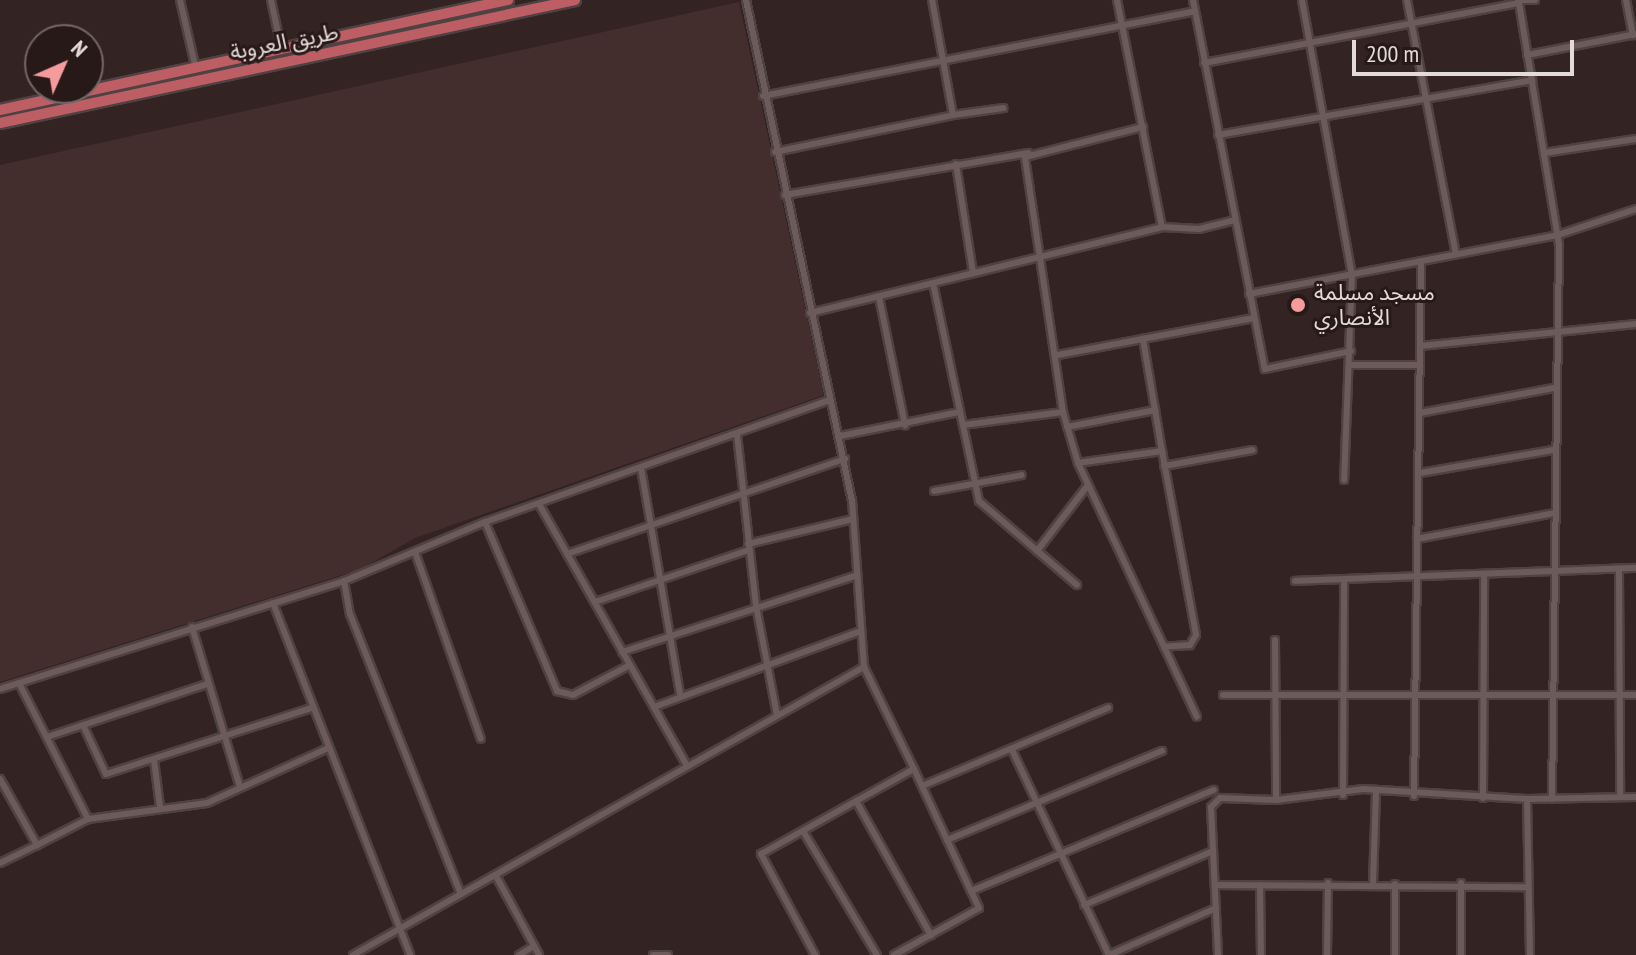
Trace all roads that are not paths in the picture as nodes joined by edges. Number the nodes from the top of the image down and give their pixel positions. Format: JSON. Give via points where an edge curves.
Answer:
{"nodes":[{"id":1,"x":180,"y":0,"type":"edge"},
{"id":2,"x":271,"y":0,"type":"edge"},
{"id":3,"x":508,"y":0,"type":"edge"},
{"id":4,"x":575,"y":0,"type":"edge"},
{"id":5,"x":746,"y":0,"type":"edge"},
{"id":6,"x":932,"y":0,"type":"edge"},
{"id":7,"x":1117,"y":0,"type":"edge"},
{"id":8,"x":1193,"y":0,"type":"edge"},
{"id":9,"x":1302,"y":0,"type":"edge"},
{"id":10,"x":1407,"y":0,"type":"edge"},
{"id":11,"x":1535,"y":0,"type":"edge"},
{"id":12,"x":1626,"y":0,"type":"edge"},
{"id":13,"x":1518,"y":1,"type":"edge"},
{"id":14,"x":1195,"y":11,"type":"junction"},
{"id":15,"x":1122,"y":25,"type":"junction"},
{"id":16,"x":1411,"y":25,"type":"junction"},
{"id":17,"x":1634,"y":35,"type":"edge"},
{"id":18,"x":1310,"y":45,"type":"junction"},
{"id":19,"x":281,"y":47,"type":"junction"},
{"id":20,"x":1527,"y":55,"type":"junction"},
{"id":21,"x":943,"y":59,"type":"junction"},
{"id":22,"x":1204,"y":63,"type":"junction"},
{"id":23,"x":195,"y":65,"type":"junction"},
{"id":24,"x":1532,"y":80,"type":"junction"},
{"id":25,"x":763,"y":96,"type":"junction"},
{"id":26,"x":1426,"y":102,"type":"junction"},
{"id":27,"x":1004,"y":108,"type":"dead end"},
{"id":28,"x":0,"y":110,"type":"edge"},
{"id":29,"x":953,"y":115,"type":"junction"},
{"id":30,"x":1324,"y":118,"type":"junction"},
{"id":31,"x":0,"y":123,"type":"edge"},
{"id":32,"x":1143,"y":127,"type":"junction"},
{"id":33,"x":1218,"y":135,"type":"junction"},
{"id":34,"x":1636,"y":139,"type":"edge"},
{"id":35,"x":775,"y":152,"type":"junction"},
{"id":36,"x":1028,"y":153,"type":"junction"},
{"id":37,"x":1544,"y":153,"type":"junction"},
{"id":38,"x":956,"y":164,"type":"junction"},
{"id":39,"x":785,"y":195,"type":"junction"},
{"id":40,"x":1636,"y":209,"type":"edge"},
{"id":41,"x":1234,"y":220,"type":"junction"},
{"id":42,"x":1162,"y":227,"type":"junction"},
{"id":43,"x":1558,"y":235,"type":"junction"},
{"id":44,"x":1038,"y":254,"type":"junction"},
{"id":45,"x":1456,"y":254,"type":"junction"},
{"id":46,"x":1421,"y":261,"type":"junction"},
{"id":47,"x":973,"y":272,"type":"junction"},
{"id":48,"x":1352,"y":275,"type":"junction"},
{"id":49,"x":933,"y":283,"type":"junction"},
{"id":50,"x":1249,"y":294,"type":"junction"},
{"id":51,"x":879,"y":297,"type":"junction"},
{"id":52,"x":810,"y":313,"type":"junction"},
{"id":53,"x":1254,"y":318,"type":"junction"},
{"id":54,"x":1636,"y":324,"type":"edge"},
{"id":55,"x":1555,"y":328,"type":"junction"},
{"id":56,"x":1143,"y":339,"type":"junction"},
{"id":57,"x":1420,"y":346,"type":"junction"},
{"id":58,"x":1351,"y":351,"type":"junction"},
{"id":59,"x":1058,"y":355,"type":"junction"},
{"id":60,"x":1351,"y":365,"type":"junction"},
{"id":61,"x":1420,"y":365,"type":"junction"},
{"id":62,"x":1554,"y":388,"type":"junction"},
{"id":63,"x":830,"y":400,"type":"junction"},
{"id":64,"x":1155,"y":410,"type":"junction"},
{"id":65,"x":959,"y":412,"type":"junction"},
{"id":66,"x":1063,"y":412,"type":"junction"},
{"id":67,"x":1420,"y":413,"type":"junction"},
{"id":68,"x":905,"y":425,"type":"junction"},
{"id":69,"x":963,"y":425,"type":"junction"},
{"id":70,"x":1067,"y":427,"type":"junction"},
{"id":71,"x":737,"y":434,"type":"junction"},
{"id":72,"x":840,"y":436,"type":"junction"},
{"id":73,"x":1253,"y":450,"type":"dead end"},
{"id":74,"x":1553,"y":450,"type":"junction"},
{"id":75,"x":1162,"y":451,"type":"junction"},
{"id":76,"x":845,"y":459,"type":"junction"},
{"id":77,"x":1078,"y":463,"type":"junction"},
{"id":78,"x":1164,"y":466,"type":"junction"},
{"id":79,"x":641,"y":468,"type":"junction"},
{"id":80,"x":1420,"y":473,"type":"junction"},
{"id":81,"x":1022,"y":475,"type":"dead end"},
{"id":82,"x":1344,"y":480,"type":"dead end"},
{"id":83,"x":974,"y":483,"type":"junction"},
{"id":84,"x":1088,"y":485,"type":"junction"},
{"id":85,"x":934,"y":491,"type":"dead end"},
{"id":86,"x":743,"y":495,"type":"junction"},
{"id":87,"x":539,"y":504,"type":"junction"},
{"id":88,"x":1554,"y":513,"type":"junction"},
{"id":89,"x":853,"y":519,"type":"junction"},
{"id":90,"x":485,"y":522,"type":"junction"},
{"id":91,"x":651,"y":525,"type":"junction"},
{"id":92,"x":1417,"y":539,"type":"junction"},
{"id":93,"x":748,"y":547,"type":"junction"},
{"id":94,"x":1037,"y":551,"type":"junction"},
{"id":95,"x":415,"y":552,"type":"junction"},
{"id":96,"x":567,"y":554,"type":"junction"},
{"id":97,"x":1636,"y":568,"type":"edge"},
{"id":98,"x":1619,"y":569,"type":"junction"},
{"id":99,"x":1554,"y":571,"type":"junction"},
{"id":100,"x":855,"y":576,"type":"junction"},
{"id":101,"x":1484,"y":578,"type":"junction"},
{"id":102,"x":1415,"y":579,"type":"junction"},
{"id":103,"x":1344,"y":580,"type":"junction"},
{"id":104,"x":344,"y":581,"type":"junction"},
{"id":105,"x":1295,"y":581,"type":"dead end"},
{"id":106,"x":660,"y":582,"type":"junction"},
{"id":107,"x":1077,"y":585,"type":"dead end"},
{"id":108,"x":595,"y":602,"type":"junction"},
{"id":109,"x":273,"y":603,"type":"junction"},
{"id":110,"x":756,"y":606,"type":"junction"},
{"id":111,"x":192,"y":627,"type":"junction"},
{"id":112,"x":858,"y":632,"type":"junction"},
{"id":113,"x":669,"y":634,"type":"junction"},
{"id":114,"x":1275,"y":640,"type":"dead end"},
{"id":115,"x":1164,"y":647,"type":"junction"},
{"id":116,"x":622,"y":652,"type":"junction"},
{"id":117,"x":768,"y":660,"type":"junction"},
{"id":118,"x":630,"y":665,"type":"junction"},
{"id":119,"x":864,"y":667,"type":"junction"},
{"id":120,"x":19,"y":683,"type":"junction"},
{"id":121,"x":207,"y":684,"type":"junction"},
{"id":122,"x":0,"y":689,"type":"edge"},
{"id":123,"x":680,"y":694,"type":"junction"},
{"id":124,"x":1345,"y":694,"type":"junction"},
{"id":125,"x":1413,"y":694,"type":"junction"},
{"id":126,"x":1482,"y":694,"type":"junction"},
{"id":127,"x":1623,"y":694,"type":"junction"},
{"id":128,"x":1223,"y":695,"type":"dead end"},
{"id":129,"x":1275,"y":695,"type":"junction"},
{"id":130,"x":1554,"y":695,"type":"junction"},
{"id":131,"x":1636,"y":695,"type":"edge"},
{"id":132,"x":654,"y":707,"type":"junction"},
{"id":133,"x":312,"y":708,"type":"junction"},
{"id":134,"x":1108,"y":708,"type":"dead end"},
{"id":135,"x":777,"y":715,"type":"junction"},
{"id":136,"x":1197,"y":717,"type":"dead end"},
{"id":137,"x":83,"y":725,"type":"junction"},
{"id":138,"x":47,"y":737,"type":"junction"},
{"id":139,"x":222,"y":737,"type":"junction"},
{"id":140,"x":481,"y":739,"type":"dead end"},
{"id":141,"x":326,"y":749,"type":"junction"},
{"id":142,"x":1012,"y":750,"type":"junction"},
{"id":143,"x":1162,"y":751,"type":"dead end"},
{"id":144,"x":154,"y":760,"type":"junction"},
{"id":145,"x":687,"y":766,"type":"junction"},
{"id":146,"x":914,"y":769,"type":"junction"},
{"id":147,"x":0,"y":779,"type":"edge"},
{"id":148,"x":922,"y":786,"type":"junction"},
{"id":149,"x":240,"y":787,"type":"junction"},
{"id":150,"x":1214,"y":790,"type":"dead end"},
{"id":151,"x":1376,"y":792,"type":"junction"},
{"id":152,"x":1343,"y":795,"type":"junction"},
{"id":153,"x":9,"y":796,"type":"junction"},
{"id":154,"x":1414,"y":796,"type":"junction"},
{"id":155,"x":1620,"y":797,"type":"junction"},
{"id":156,"x":1636,"y":797,"type":"edge"},
{"id":157,"x":0,"y":798,"type":"edge"},
{"id":158,"x":1483,"y":798,"type":"junction"},
{"id":159,"x":1527,"y":799,"type":"junction"},
{"id":160,"x":1552,"y":799,"type":"junction"},
{"id":161,"x":1276,"y":800,"type":"junction"},
{"id":162,"x":856,"y":801,"type":"junction"},
{"id":163,"x":1036,"y":804,"type":"junction"},
{"id":164,"x":160,"y":807,"type":"junction"},
{"id":165,"x":88,"y":819,"type":"junction"},
{"id":166,"x":803,"y":831,"type":"junction"},
{"id":167,"x":947,"y":840,"type":"junction"},
{"id":168,"x":37,"y":845,"type":"junction"},
{"id":169,"x":1213,"y":851,"type":"junction"},
{"id":170,"x":1060,"y":854,"type":"junction"},
{"id":171,"x":0,"y":863,"type":"edge"},
{"id":172,"x":496,"y":876,"type":"junction"},
{"id":173,"x":1328,"y":883,"type":"junction"},
{"id":174,"x":1373,"y":883,"type":"junction"},
{"id":175,"x":1461,"y":883,"type":"junction"},
{"id":176,"x":1395,"y":884,"type":"junction"},
{"id":177,"x":1215,"y":885,"type":"junction"},
{"id":178,"x":1260,"y":885,"type":"junction"},
{"id":179,"x":1528,"y":887,"type":"junction"},
{"id":180,"x":971,"y":891,"type":"junction"},
{"id":181,"x":461,"y":894,"type":"junction"},
{"id":182,"x":1084,"y":905,"type":"junction"},
{"id":183,"x":1216,"y":908,"type":"junction"},
{"id":184,"x":398,"y":930,"type":"junction"},
{"id":185,"x":931,"y":935,"type":"junction"},
{"id":186,"x":534,"y":946,"type":"junction"},
{"id":187,"x":353,"y":955,"type":"edge"},
{"id":188,"x":410,"y":955,"type":"edge"},
{"id":189,"x":519,"y":955,"type":"edge"},
{"id":190,"x":539,"y":955,"type":"edge"},
{"id":191,"x":653,"y":955,"type":"edge"},
{"id":192,"x":668,"y":955,"type":"edge"},
{"id":193,"x":815,"y":955,"type":"edge"},
{"id":194,"x":877,"y":955,"type":"edge"},
{"id":195,"x":894,"y":955,"type":"edge"},
{"id":196,"x":1109,"y":955,"type":"edge"},
{"id":197,"x":1218,"y":955,"type":"edge"},
{"id":198,"x":1261,"y":955,"type":"edge"},
{"id":199,"x":1327,"y":955,"type":"edge"},
{"id":200,"x":1395,"y":955,"type":"edge"},
{"id":201,"x":1461,"y":955,"type":"edge"},
{"id":202,"x":1530,"y":955,"type":"edge"}],
"edges":[{"from":1,"to":23,"type":"street"},
{"from":2,"to":19,"type":"street"},
{"from":3,"to":19,"type":"main road"},
{"from":4,"to":31,"type":"main road","name":"طريق العروبة"},
{"from":5,"to":25,"type":"street"},
{"from":6,"to":21,"type":"street"},
{"from":7,"to":15,"type":"street"},
{"from":8,"to":14,"type":"street"},
{"from":9,"to":18,"type":"street"},
{"from":10,"to":16,"type":"street"},
{"from":11,"to":13,"type":"street"},
{"from":12,"to":17,"type":"street"},
{"from":13,"to":16,"type":"street"},
{"from":13,"to":20,"type":"street"},
{"from":14,"to":15,"type":"street"},
{"from":14,"to":22,"type":"street"},
{"from":15,"to":21,"type":"street"},
{"from":15,"to":32,"type":"street"},
{"from":16,"to":18,"type":"street"},
{"from":16,"to":26,"type":"street"},
{"from":17,"to":20,"type":"street"},
{"from":18,"to":22,"type":"street"},
{"from":18,"to":30,"type":"street"},
{"from":19,"to":23,"type":"main road"},
{"from":20,"to":24,"type":"street"},
{"from":21,"to":25,"type":"street"},
{"from":21,"to":29,"type":"street"},
{"from":22,"to":33,"type":"street"},
{"from":23,"to":28,"type":"main road"},
{"from":24,"to":26,"type":"street"},
{"from":24,"to":37,"type":"street"},
{"from":25,"to":35,"type":"street"},
{"from":26,"to":30,"type":"street"},
{"from":26,"to":45,"type":"street"},
{"from":27,"to":29,"type":"street"},
{"from":29,"to":35,"type":"street"},
{"from":30,"to":33,"type":"street"},
{"from":30,"to":48,"type":"street"},
{"from":32,"to":36,"type":"street"},
{"from":32,"to":42,"type":"street"},
{"from":33,"to":41,"type":"street"},
{"from":34,"to":37,"type":"street"},
{"from":35,"to":39,"type":"street"},
{"from":36,"to":38,"type":"street"},
{"from":36,"to":44,"type":"street"},
{"from":37,"to":43,"type":"street"},
{"from":38,"to":39,"type":"street"},
{"from":38,"to":47,"type":"street"},
{"from":39,"to":52,"type":"street"},
{"from":40,"to":43,"type":"street"},
{"from":41,"to":42,"type":"street","via":[[1199,229]]},
{"from":41,"to":50,"type":"street"},
{"from":42,"to":44,"type":"street"},
{"from":43,"to":45,"type":"street"},
{"from":43,"to":55,"type":"street"},
{"from":44,"to":47,"type":"street"},
{"from":44,"to":59,"type":"street"},
{"from":45,"to":46,"type":"street"},
{"from":46,"to":48,"type":"street"},
{"from":46,"to":57,"type":"street"},
{"from":47,"to":49,"type":"street"},
{"from":48,"to":50,"type":"street"},
{"from":48,"to":58,"type":"street"},
{"from":49,"to":51,"type":"street"},
{"from":49,"to":65,"type":"street"},
{"from":50,"to":53,"type":"street"},
{"from":51,"to":52,"type":"street"},
{"from":51,"to":68,"type":"street"},
{"from":52,"to":63,"type":"street"},
{"from":53,"to":56,"type":"street"},
{"from":53,"to":58,"type":"street","via":[[1265,369]]},
{"from":54,"to":55,"type":"street"},
{"from":55,"to":57,"type":"street"},
{"from":55,"to":62,"type":"street"},
{"from":56,"to":59,"type":"street"},
{"from":56,"to":64,"type":"street"},
{"from":57,"to":61,"type":"street"},
{"from":58,"to":60,"type":"street"},
{"from":59,"to":66,"type":"street"},
{"from":60,"to":61,"type":"street"},
{"from":60,"to":82,"type":"street"},
{"from":61,"to":67,"type":"street"},
{"from":62,"to":67,"type":"street"},
{"from":62,"to":74,"type":"street"},
{"from":63,"to":71,"type":"street"},
{"from":63,"to":72,"type":"street"},
{"from":64,"to":70,"type":"street"},
{"from":64,"to":75,"type":"street"},
{"from":65,"to":68,"type":"street"},
{"from":65,"to":69,"type":"street"},
{"from":66,"to":69,"type":"street"},
{"from":66,"to":70,"type":"street"},
{"from":67,"to":80,"type":"street"},
{"from":68,"to":72,"type":"street"},
{"from":69,"to":83,"type":"street"},
{"from":70,"to":77,"type":"street"},
{"from":71,"to":79,"type":"street"},
{"from":71,"to":86,"type":"street"},
{"from":72,"to":76,"type":"street"},
{"from":73,"to":78,"type":"street"},
{"from":74,"to":80,"type":"street"},
{"from":74,"to":88,"type":"street"},
{"from":75,"to":77,"type":"street"},
{"from":75,"to":78,"type":"street"},
{"from":76,"to":86,"type":"street"},
{"from":76,"to":89,"type":"street"},
{"from":77,"to":84,"type":"street"},
{"from":78,"to":115,"type":"street","via":[[1196,635],[1190,645]]},
{"from":79,"to":87,"type":"street"},
{"from":79,"to":91,"type":"street"},
{"from":80,"to":92,"type":"street"},
{"from":81,"to":83,"type":"street"},
{"from":83,"to":85,"type":"street"},
{"from":83,"to":94,"type":"street","via":[[979,501]]},
{"from":84,"to":94,"type":"street"},
{"from":84,"to":115,"type":"street"},
{"from":86,"to":91,"type":"street"},
{"from":86,"to":93,"type":"street"},
{"from":87,"to":90,"type":"street"},
{"from":87,"to":96,"type":"street"},
{"from":88,"to":92,"type":"street"},
{"from":88,"to":99,"type":"street"},
{"from":89,"to":93,"type":"street"},
{"from":89,"to":100,"type":"street"},
{"from":90,"to":95,"type":"street"},
{"from":90,"to":118,"type":"street","via":[[557,691],[573,695]]},
{"from":91,"to":96,"type":"street"},
{"from":91,"to":106,"type":"street"},
{"from":92,"to":102,"type":"street"},
{"from":93,"to":106,"type":"street"},
{"from":93,"to":110,"type":"street"},
{"from":94,"to":107,"type":"street"},
{"from":95,"to":104,"type":"street"},
{"from":95,"to":140,"type":"street"},
{"from":96,"to":108,"type":"street"},
{"from":97,"to":98,"type":"street"},
{"from":98,"to":99,"type":"street"},
{"from":98,"to":127,"type":"street"},
{"from":99,"to":101,"type":"street"},
{"from":99,"to":130,"type":"street"},
{"from":100,"to":110,"type":"street"},
{"from":100,"to":112,"type":"street"},
{"from":101,"to":102,"type":"street"},
{"from":101,"to":126,"type":"street"},
{"from":102,"to":103,"type":"street"},
{"from":102,"to":125,"type":"street"},
{"from":103,"to":105,"type":"street"},
{"from":103,"to":124,"type":"street"},
{"from":104,"to":109,"type":"street"},
{"from":104,"to":181,"type":"street","via":[[350,614]]},
{"from":106,"to":108,"type":"street"},
{"from":106,"to":113,"type":"street"},
{"from":108,"to":116,"type":"street"},
{"from":109,"to":111,"type":"street"},
{"from":109,"to":133,"type":"street"},
{"from":110,"to":113,"type":"street"},
{"from":110,"to":117,"type":"street"},
{"from":111,"to":120,"type":"street"},
{"from":111,"to":121,"type":"street"},
{"from":112,"to":117,"type":"street"},
{"from":112,"to":119,"type":"street"},
{"from":113,"to":116,"type":"street"},
{"from":113,"to":123,"type":"street"},
{"from":114,"to":129,"type":"street"},
{"from":115,"to":136,"type":"street"},
{"from":116,"to":118,"type":"street"},
{"from":117,"to":123,"type":"street","via":[[715,688]]},
{"from":117,"to":135,"type":"street"},
{"from":118,"to":132,"type":"street"},
{"from":119,"to":135,"type":"street"},
{"from":119,"to":146,"type":"street"},
{"from":120,"to":122,"type":"street"},
{"from":120,"to":138,"type":"street"},
{"from":121,"to":137,"type":"street"},
{"from":121,"to":139,"type":"street"},
{"from":123,"to":132,"type":"street"},
{"from":124,"to":125,"type":"street"},
{"from":124,"to":129,"type":"street"},
{"from":124,"to":152,"type":"street"},
{"from":125,"to":126,"type":"street"},
{"from":125,"to":154,"type":"street"},
{"from":126,"to":130,"type":"street"},
{"from":126,"to":158,"type":"street"},
{"from":127,"to":130,"type":"street"},
{"from":127,"to":131,"type":"street"},
{"from":127,"to":155,"type":"street"},
{"from":128,"to":129,"type":"street"},
{"from":129,"to":161,"type":"street"},
{"from":130,"to":160,"type":"street"},
{"from":132,"to":145,"type":"street"},
{"from":133,"to":139,"type":"street"},
{"from":133,"to":141,"type":"street"},
{"from":134,"to":142,"type":"street"},
{"from":135,"to":145,"type":"street"},
{"from":137,"to":138,"type":"street"},
{"from":137,"to":144,"type":"street","via":[[105,773]]},
{"from":138,"to":165,"type":"street"},
{"from":139,"to":144,"type":"street"},
{"from":139,"to":149,"type":"street"},
{"from":141,"to":149,"type":"street"},
{"from":141,"to":184,"type":"street"},
{"from":142,"to":148,"type":"street"},
{"from":142,"to":163,"type":"street"},
{"from":143,"to":163,"type":"street"},
{"from":144,"to":164,"type":"street"},
{"from":145,"to":172,"type":"street"},
{"from":146,"to":148,"type":"street"},
{"from":146,"to":162,"type":"street"},
{"from":147,"to":153,"type":"street"},
{"from":148,"to":167,"type":"street"},
{"from":149,"to":164,"type":"street","via":[[207,803]]},
{"from":150,"to":170,"type":"street"},
{"from":151,"to":152,"type":"street"},
{"from":151,"to":154,"type":"street"},
{"from":151,"to":174,"type":"street"},
{"from":152,"to":161,"type":"street"},
{"from":153,"to":157,"type":"street"},
{"from":153,"to":168,"type":"street"},
{"from":154,"to":158,"type":"street"},
{"from":155,"to":156,"type":"street"},
{"from":155,"to":160,"type":"street"},
{"from":158,"to":159,"type":"street"},
{"from":159,"to":160,"type":"street"},
{"from":159,"to":179,"type":"street"},
{"from":161,"to":169,"type":"street","via":[[1214,801]]},
{"from":162,"to":166,"type":"street"},
{"from":162,"to":185,"type":"street"},
{"from":163,"to":167,"type":"street"},
{"from":163,"to":170,"type":"street"},
{"from":164,"to":165,"type":"street","via":[[102,822]]},
{"from":165,"to":168,"type":"street"},
{"from":166,"to":193,"type":"street","via":[[761,854]]},
{"from":166,"to":194,"type":"street"},
{"from":167,"to":180,"type":"street"},
{"from":168,"to":171,"type":"street"},
{"from":169,"to":177,"type":"street"},
{"from":169,"to":182,"type":"street"},
{"from":170,"to":180,"type":"street"},
{"from":170,"to":182,"type":"street"},
{"from":172,"to":181,"type":"street"},
{"from":172,"to":186,"type":"street"},
{"from":173,"to":174,"type":"street"},
{"from":173,"to":178,"type":"street"},
{"from":173,"to":199,"type":"street"},
{"from":174,"to":176,"type":"street"},
{"from":175,"to":176,"type":"street"},
{"from":175,"to":179,"type":"street"},
{"from":175,"to":201,"type":"street"},
{"from":176,"to":200,"type":"street"},
{"from":177,"to":178,"type":"street"},
{"from":177,"to":183,"type":"street"},
{"from":178,"to":198,"type":"street"},
{"from":179,"to":202,"type":"street"},
{"from":180,"to":185,"type":"street","via":[[979,908]]},
{"from":181,"to":184,"type":"street"},
{"from":182,"to":196,"type":"street"},
{"from":183,"to":196,"type":"street"},
{"from":183,"to":197,"type":"street"},
{"from":184,"to":187,"type":"street"},
{"from":184,"to":188,"type":"street"},
{"from":185,"to":195,"type":"street"},
{"from":186,"to":189,"type":"street"},
{"from":186,"to":190,"type":"street"},
{"from":191,"to":192,"type":"street"}]}
